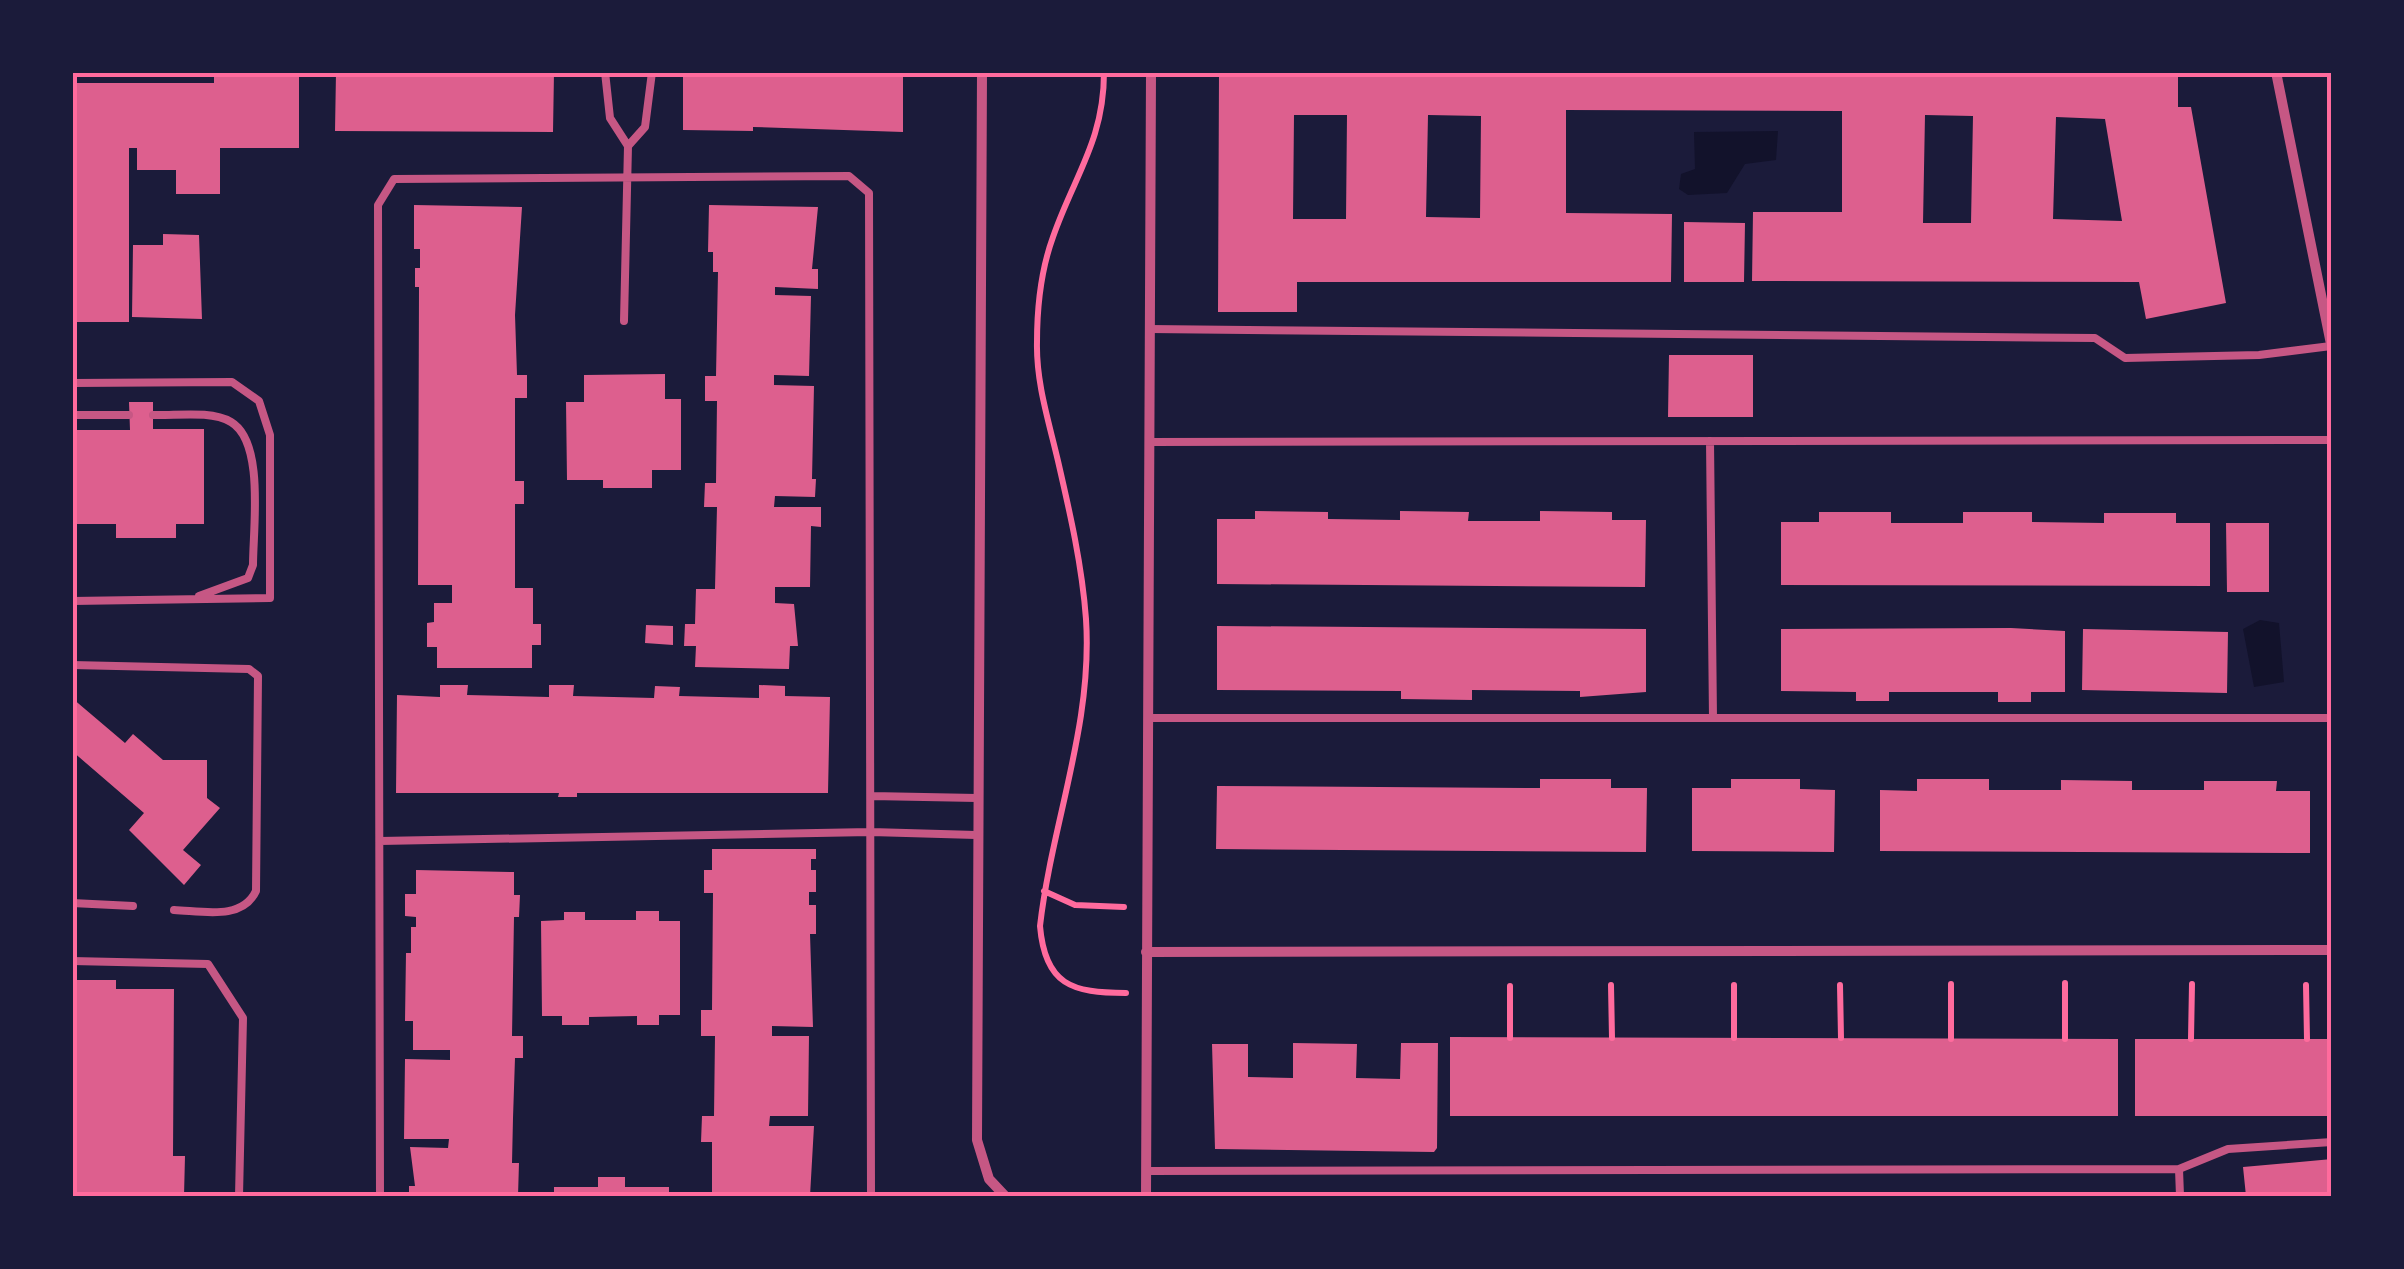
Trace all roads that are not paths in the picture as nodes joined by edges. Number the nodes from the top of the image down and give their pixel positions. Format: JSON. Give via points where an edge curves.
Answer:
{"nodes":[{"id":1,"x":605,"y":72,"type":"edge"},
{"id":2,"x":652,"y":72,"type":"edge"},
{"id":3,"x":982,"y":72,"type":"edge"},
{"id":4,"x":1151,"y":72,"type":"edge"},
{"id":5,"x":2276,"y":72,"type":"edge"},
{"id":6,"x":628,"y":146,"type":"junction"},
{"id":7,"x":626,"y":176,"type":"junction"},
{"id":8,"x":624,"y":321,"type":"dead end"},
{"id":9,"x":1149,"y":329,"type":"junction"},
{"id":10,"x":2331,"y":348,"type":"edge"},
{"id":11,"x":72,"y":383,"type":"edge"},
{"id":12,"x":72,"y":415,"type":"edge"},
{"id":13,"x":129,"y":415,"type":"dead end"},
{"id":14,"x":153,"y":415,"type":"dead end"},
{"id":15,"x":2332,"y":440,"type":"edge"},
{"id":16,"x":1710,"y":441,"type":"junction"},
{"id":17,"x":1149,"y":442,"type":"junction"},
{"id":18,"x":186,"y":600,"type":"junction"},
{"id":19,"x":72,"y":601,"type":"edge"},
{"id":20,"x":72,"y":665,"type":"edge"},
{"id":21,"x":1149,"y":718,"type":"junction"},
{"id":22,"x":1713,"y":718,"type":"junction"},
{"id":23,"x":2332,"y":718,"type":"edge"},
{"id":24,"x":871,"y":796,"type":"junction"},
{"id":25,"x":977,"y":798,"type":"junction"},
{"id":26,"x":871,"y":832,"type":"junction"},
{"id":27,"x":976,"y":835,"type":"junction"},
{"id":28,"x":380,"y":841,"type":"junction"},
{"id":29,"x":72,"y":904,"type":"edge"},
{"id":30,"x":133,"y":906,"type":"dead end"},
{"id":31,"x":174,"y":910,"type":"dead end"},
{"id":32,"x":2332,"y":950,"type":"edge"},
{"id":33,"x":1146,"y":952,"type":"junction"},
{"id":34,"x":72,"y":961,"type":"edge"},
{"id":35,"x":2332,"y":1142,"type":"edge"},
{"id":36,"x":2179,"y":1169,"type":"junction"},
{"id":37,"x":1146,"y":1171,"type":"junction"},
{"id":38,"x":239,"y":1196,"type":"edge"},
{"id":39,"x":380,"y":1196,"type":"edge"},
{"id":40,"x":871,"y":1196,"type":"edge"},
{"id":41,"x":1005,"y":1196,"type":"edge"},
{"id":42,"x":1146,"y":1196,"type":"edge"},
{"id":43,"x":2180,"y":1196,"type":"edge"}],
"edges":[{"from":1,"to":6,"type":"lane","via":[[610,118]]},
{"from":2,"to":6,"type":"lane","via":[[645,127]]},
{"from":3,"to":25,"type":"street"},
{"from":4,"to":9,"type":"street"},
{"from":5,"to":10,"type":"street"},
{"from":6,"to":7,"type":"lane"},
{"from":7,"to":8,"type":"lane"},
{"from":7,"to":24,"type":"lane","via":[[849,176],[868,193]]},
{"from":7,"to":28,"type":"lane","via":[[394,179],[378,205]]},
{"from":9,"to":10,"type":"lane","via":[[2095,338],[2125,358]]},
{"from":9,"to":17,"type":"street"},
{"from":11,"to":18,"type":"lane","via":[[232,382],[259,401],[270,435],[270,598]]},
{"from":12,"to":13,"type":"lane"},
{"from":14,"to":18,"type":"lane","via":[[229,420],[245,434],[253,460],[248,578]]},
{"from":15,"to":16,"type":"lane"},
{"from":16,"to":17,"type":"lane"},
{"from":16,"to":22,"type":"lane"},
{"from":17,"to":21,"type":"street"},
{"from":18,"to":19,"type":"lane"},
{"from":20,"to":31,"type":"lane","via":[[249,669],[258,676],[256,890],[239,910]]},
{"from":21,"to":22,"type":"lane"},
{"from":21,"to":33,"type":"street"},
{"from":22,"to":23,"type":"lane"},
{"from":24,"to":25,"type":"lane"},
{"from":24,"to":26,"type":"lane"},
{"from":25,"to":27,"type":"street"},
{"from":26,"to":27,"type":"lane"},
{"from":26,"to":28,"type":"lane"},
{"from":26,"to":40,"type":"lane"},
{"from":27,"to":41,"type":"street","via":[[978,1140],[989,1178]]},
{"from":28,"to":39,"type":"lane"},
{"from":29,"to":30,"type":"lane"},
{"from":32,"to":33,"type":"street"},
{"from":33,"to":37,"type":"street"},
{"from":34,"to":38,"type":"lane","via":[[208,964],[243,1018]]},
{"from":35,"to":36,"type":"lane","via":[[2228,1149]]},
{"from":36,"to":37,"type":"lane"},
{"from":36,"to":43,"type":"lane"},
{"from":37,"to":42,"type":"street"}]}
